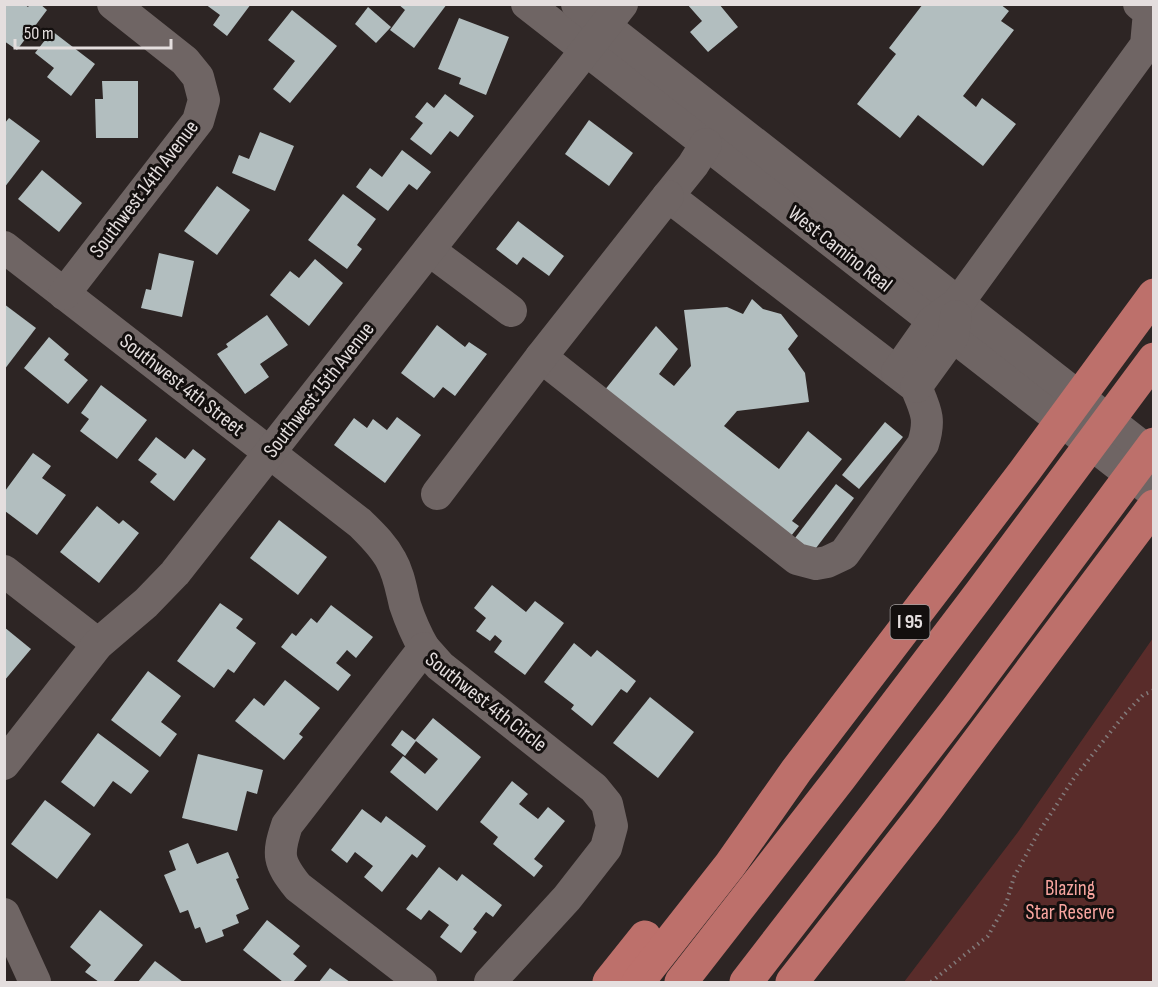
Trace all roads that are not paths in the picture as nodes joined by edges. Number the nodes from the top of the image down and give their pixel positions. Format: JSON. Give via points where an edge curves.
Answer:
{"nodes":[{"id":1,"x":113,"y":4,"type":"edge"},
{"id":2,"x":527,"y":4,"type":"edge"},
{"id":3,"x":577,"y":4,"type":"edge"},
{"id":4,"x":1139,"y":4,"type":"edge"},
{"id":5,"x":614,"y":16,"type":"edge"},
{"id":6,"x":587,"y":51,"type":"junction"},
{"id":7,"x":706,"y":144,"type":"junction"},
{"id":8,"x":668,"y":196,"type":"junction"},
{"id":9,"x":4,"y":247,"type":"edge"},
{"id":10,"x":429,"y":250,"type":"junction"},
{"id":11,"x":64,"y":294,"type":"junction"},
{"id":12,"x":1154,"y":295,"type":"edge"},
{"id":13,"x":958,"y":303,"type":"junction"},
{"id":14,"x":511,"y":311,"type":"dead end"},
{"id":15,"x":943,"y":329,"type":"junction"},
{"id":16,"x":541,"y":357,"type":"junction"},
{"id":17,"x":1149,"y":365,"type":"edge"},
{"id":18,"x":907,"y":380,"type":"junction"},
{"id":19,"x":1154,"y":444,"type":"edge"},
{"id":20,"x":270,"y":454,"type":"junction"},
{"id":21,"x":1154,"y":456,"type":"edge"},
{"id":22,"x":1154,"y":493,"type":"edge"},
{"id":23,"x":437,"y":494,"type":"dead end"},
{"id":24,"x":1154,"y":506,"type":"edge"},
{"id":25,"x":4,"y":571,"type":"edge"},
{"id":26,"x":98,"y":644,"type":"junction"},
{"id":27,"x":424,"y":648,"type":"junction"},
{"id":28,"x":4,"y":764,"type":"edge"},
{"id":29,"x":796,"y":771,"type":"junction"},
{"id":30,"x":4,"y":914,"type":"edge"},
{"id":31,"x":35,"y":982,"type":"edge"},
{"id":32,"x":421,"y":982,"type":"edge"},
{"id":33,"x":489,"y":982,"type":"edge"},
{"id":34,"x":609,"y":982,"type":"edge"},
{"id":35,"x":638,"y":982,"type":"edge"},
{"id":36,"x":681,"y":982,"type":"edge"},
{"id":37,"x":746,"y":982,"type":"edge"},
{"id":38,"x":792,"y":982,"type":"edge"}],
"edges":[{"from":1,"to":11,"type":"street","name":"Southwest 14th Avenue","via":[[185,61],[198,77],[204,100],[198,122]]},
{"from":2,"to":6,"type":"street","name":"West Camino Real"},
{"from":3,"to":5,"type":"street","name":"West Camino Real"},
{"from":4,"to":13,"type":"street","via":[[1149,12],[1146,45]]},
{"from":5,"to":6,"type":"street","name":"Southwest 15th Avenue"},
{"from":5,"to":13,"type":"street","name":"West Camino Real"},
{"from":6,"to":7,"type":"street","name":"West Camino Real"},
{"from":6,"to":10,"type":"street","name":"Southwest 15th Avenue"},
{"from":7,"to":8,"type":"street"},
{"from":7,"to":15,"type":"street","name":"West Camino Real"},
{"from":8,"to":16,"type":"street"},
{"from":8,"to":18,"type":"street"},
{"from":9,"to":11,"type":"street","name":"Southwest 4th Street"},
{"from":10,"to":14,"type":"street"},
{"from":10,"to":20,"type":"street","name":"Southwest 15th Avenue"},
{"from":11,"to":20,"type":"street","name":"Southwest 4th Street"},
{"from":12,"to":29,"type":"highway","number":"I 95"},
{"from":13,"to":15,"type":"street"},
{"from":13,"to":21,"type":"street","name":"West Camino Real"},
{"from":15,"to":18,"type":"street"},
{"from":15,"to":22,"type":"street","name":"West Camino Real"},
{"from":16,"to":18,"type":"street","via":[[797,559],[816,564],[844,554],[923,444],[926,410]]},
{"from":16,"to":23,"type":"street"},
{"from":17,"to":36,"type":"highway","via":[[840,778]]},
{"from":19,"to":37,"type":"highway","via":[[950,718]]},
{"from":20,"to":26,"type":"street","name":"Southwest 15th Avenue","via":[[176,573]]},
{"from":20,"to":27,"type":"street","name":"Southwest 4th Street","via":[[360,523],[376,540],[400,581],[413,628]]},
{"from":24,"to":38,"type":"highway"},
{"from":25,"to":26,"type":"street"},
{"from":26,"to":28,"type":"street","name":"Southwest 15th Avenue"},
{"from":27,"to":32,"type":"street","name":"Southwest 4th Circle","via":[[287,825],[280,847],[284,868],[298,887]]},
{"from":27,"to":33,"type":"street","name":"Southwest 4th Circle","via":[[440,666],[594,788],[608,804],[612,826],[606,848],[567,898]]},
{"from":29,"to":34,"type":"highway"},
{"from":29,"to":35,"type":"highway","number":"I 95","via":[[730,865]]},
{"from":30,"to":31,"type":"street"}]}
